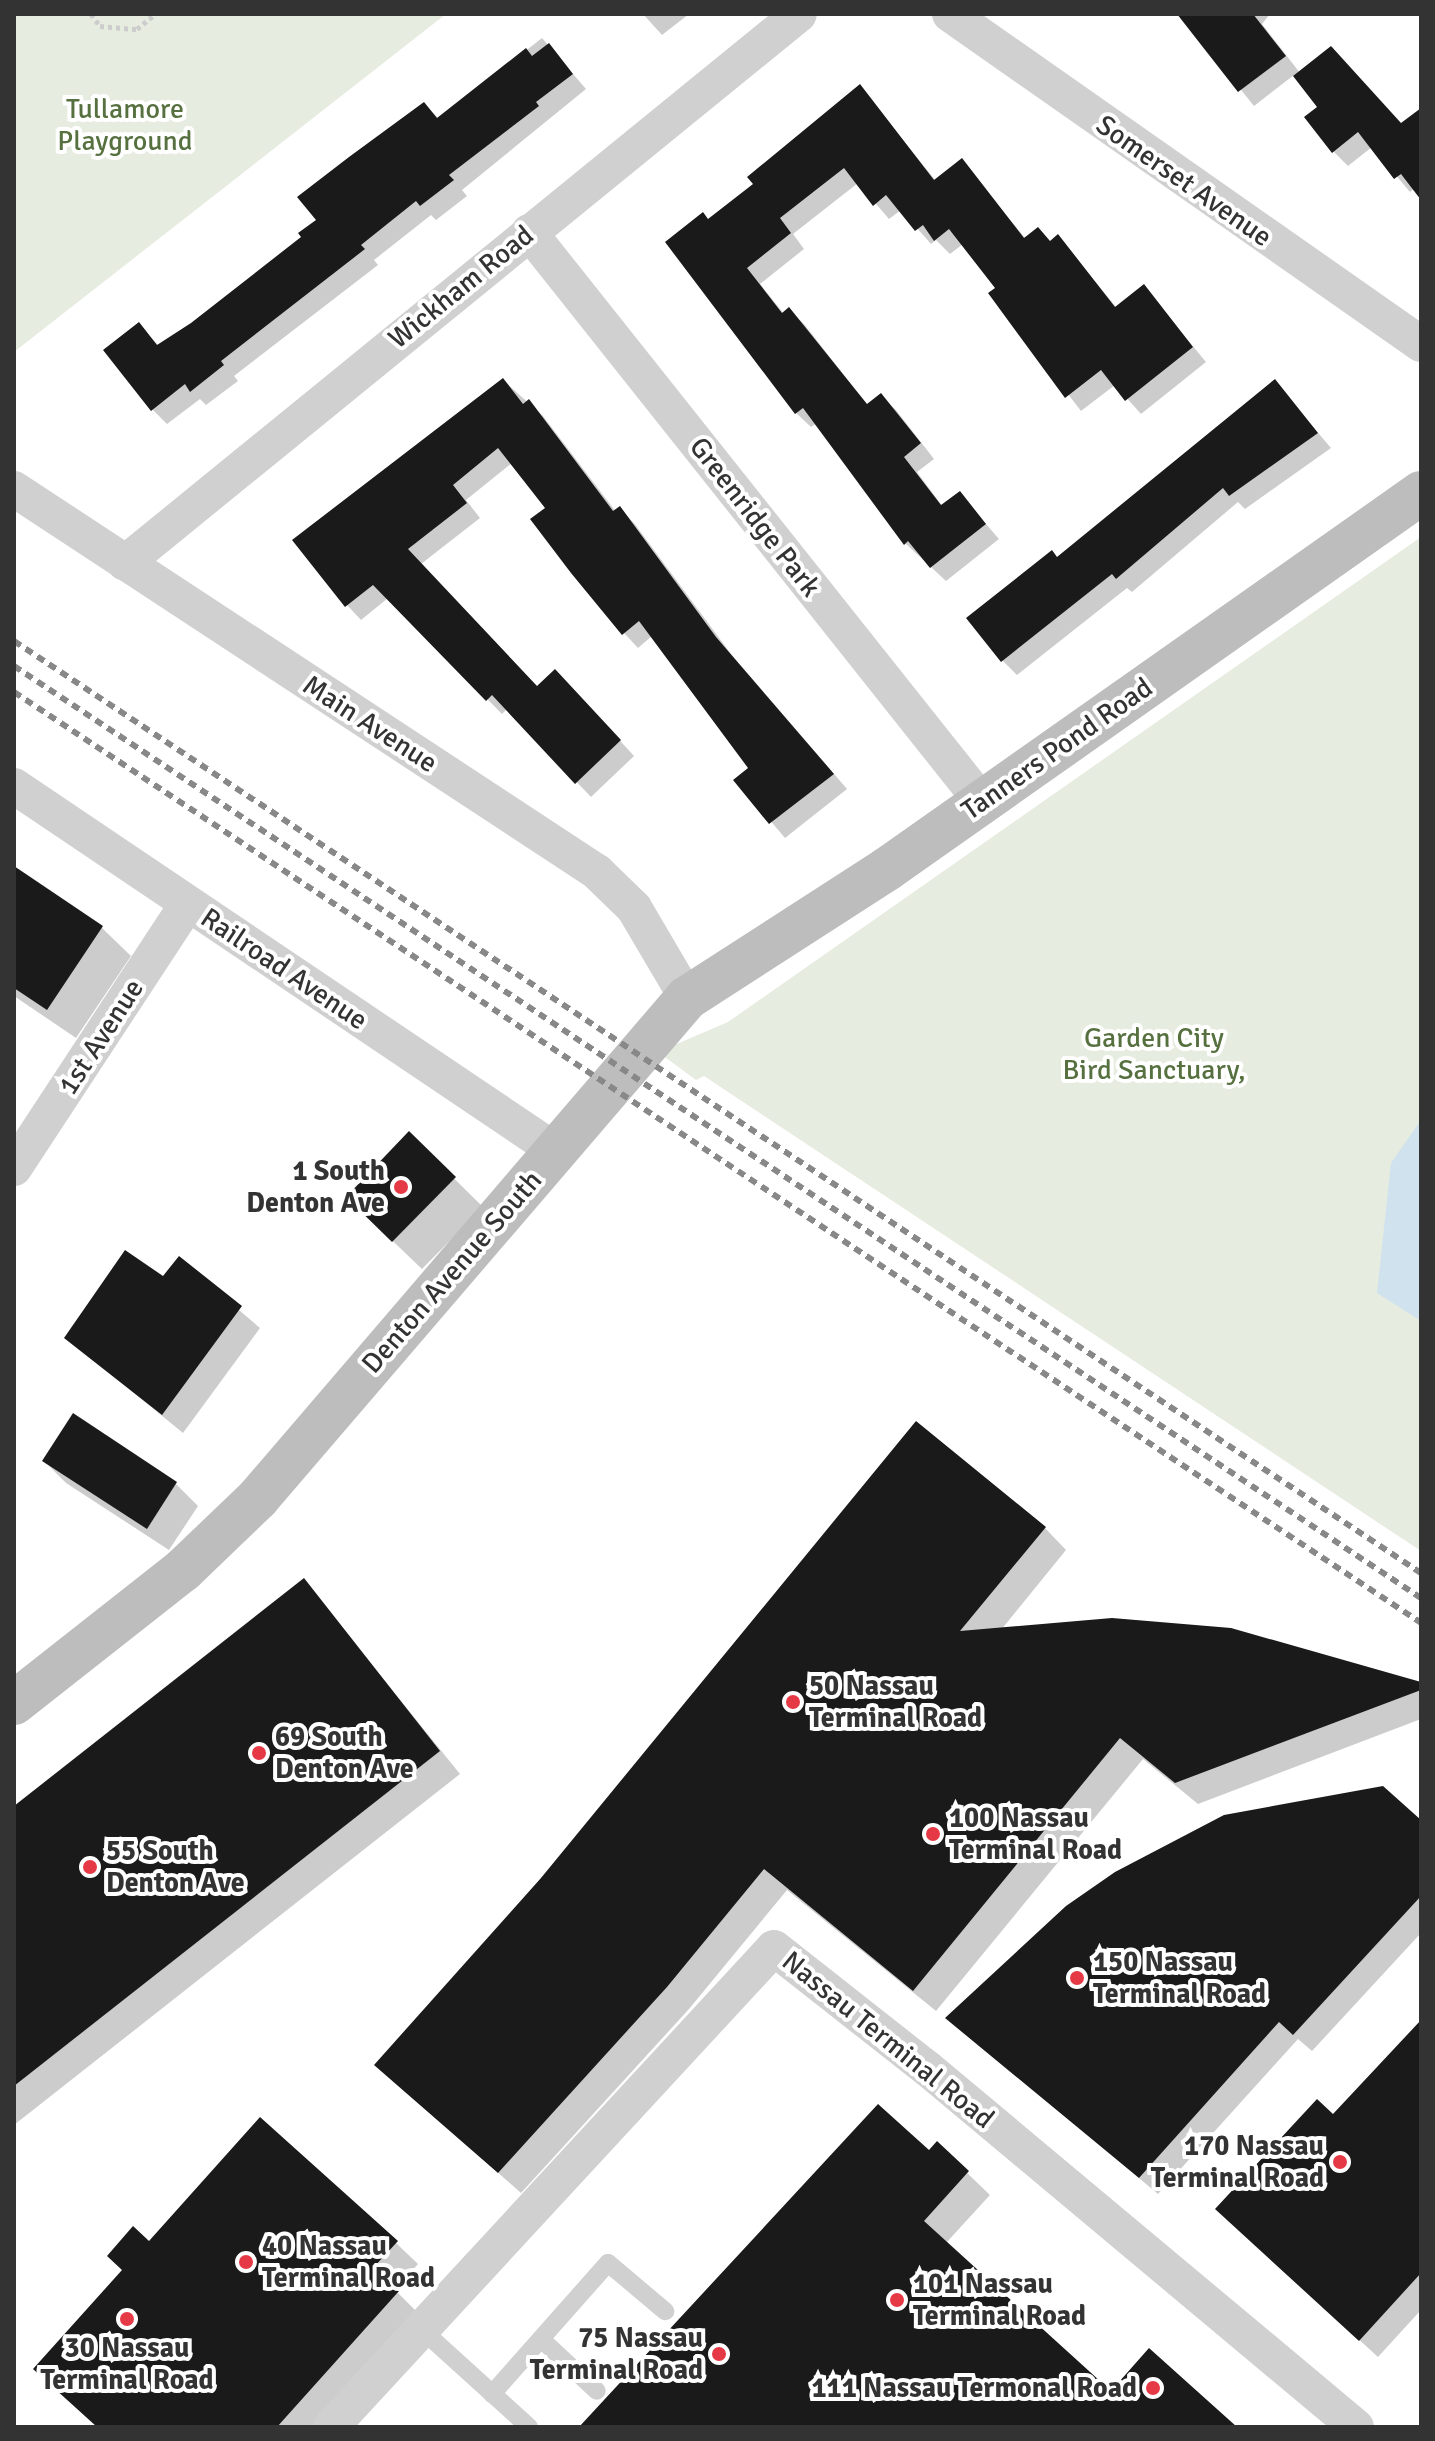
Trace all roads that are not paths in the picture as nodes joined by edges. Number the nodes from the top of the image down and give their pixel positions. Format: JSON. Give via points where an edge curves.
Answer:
{"nodes":[{"id":1,"x":799,"y":14,"type":"edge"},
{"id":2,"x":950,"y":14,"type":"edge"},
{"id":3,"x":529,"y":232,"type":"junction"},
{"id":4,"x":1421,"y":344,"type":"edge"},
{"id":5,"x":14,"y":489,"type":"edge"},
{"id":6,"x":1421,"y":493,"type":"edge"},
{"id":7,"x":125,"y":563,"type":"junction"},
{"id":8,"x":14,"y":786,"type":"edge"},
{"id":9,"x":982,"y":802,"type":"junction"},
{"id":10,"x":187,"y":905,"type":"junction"},
{"id":11,"x":687,"y":998,"type":"junction"},
{"id":12,"x":556,"y":1151,"type":"junction"},
{"id":13,"x":14,"y":1168,"type":"edge"},
{"id":14,"x":14,"y":1703,"type":"edge"},
{"id":15,"x":665,"y":2311,"type":"dead end"},
{"id":16,"x":421,"y":2329,"type":"junction"},
{"id":17,"x":541,"y":2339,"type":"junction"},
{"id":18,"x":597,"y":2391,"type":"dead end"},
{"id":19,"x":492,"y":2394,"type":"junction"},
{"id":20,"x":331,"y":2427,"type":"edge"},
{"id":21,"x":529,"y":2427,"type":"edge"},
{"id":22,"x":1356,"y":2427,"type":"edge"}],
"edges":[{"from":1,"to":3,"type":"street","name":"Wickham Road"},
{"from":2,"to":4,"type":"street","name":"Somerset Avenue"},
{"from":3,"to":7,"type":"street","name":"Wickham Road"},
{"from":3,"to":9,"type":"street","name":"Greenridge Park"},
{"from":5,"to":7,"type":"street","name":"Main Avenue"},
{"from":6,"to":9,"type":"street","name":"Tanners Pond Road"},
{"from":7,"to":11,"type":"street","name":"Main Avenue","via":[[597,872],[634,908]]},
{"from":8,"to":10,"type":"street","name":"Railroad Avenue"},
{"from":9,"to":11,"type":"street","name":"Tanners Pond Road"},
{"from":10,"to":12,"type":"street","name":"Railroad Avenue"},
{"from":10,"to":13,"type":"street","name":"1st Avenue"},
{"from":11,"to":12,"type":"street","name":"Denton Avenue South"},
{"from":12,"to":14,"type":"street","name":"Denton Avenue South","via":[[258,1498]]},
{"from":15,"to":17,"type":"lane","via":[[608,2263]]},
{"from":16,"to":19,"type":"lane"},
{"from":16,"to":20,"type":"street","name":"Nassau Terminal Road"},
{"from":16,"to":22,"type":"street","name":"Nassau Terminal Road","via":[[774,1948],[928,2069]]},
{"from":17,"to":18,"type":"lane"},
{"from":17,"to":19,"type":"lane"},
{"from":19,"to":21,"type":"lane"}]}
